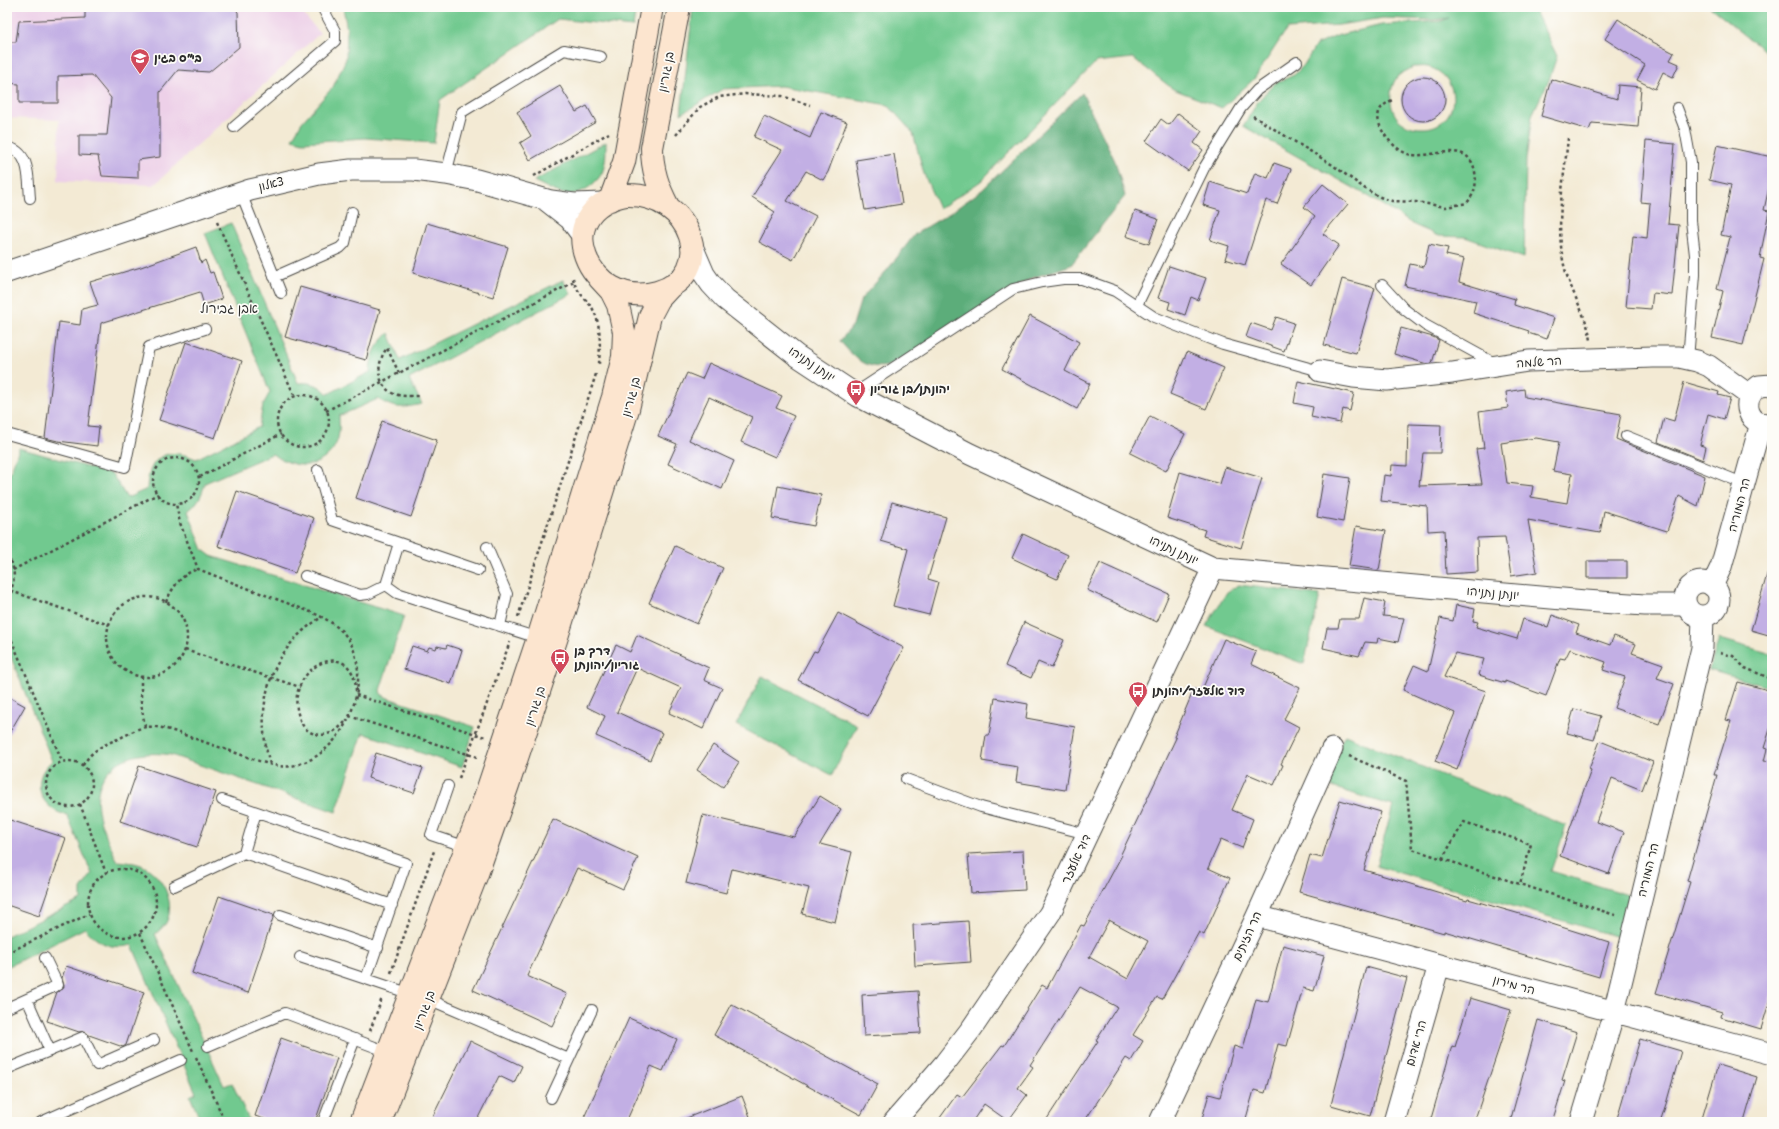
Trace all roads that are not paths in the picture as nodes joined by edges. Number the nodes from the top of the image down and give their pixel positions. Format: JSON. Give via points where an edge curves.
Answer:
{"nodes":[{"id":1,"x":322,"y":7,"type":"edge"},
{"id":2,"x":652,"y":7,"type":"edge"},
{"id":3,"x":678,"y":7,"type":"edge"},
{"id":4,"x":601,"y":57,"type":"dead end"},
{"id":5,"x":1297,"y":62,"type":"dead end"},
{"id":6,"x":1677,"y":108,"type":"dead end"},
{"id":7,"x":234,"y":127,"type":"dead end"},
{"id":8,"x":7,"y":146,"type":"edge"},
{"id":9,"x":446,"y":174,"type":"junction"},
{"id":10,"x":241,"y":193,"type":"junction"},
{"id":11,"x":30,"y":198,"type":"dead end"},
{"id":12,"x":545,"y":200,"type":"junction"},
{"id":13,"x":606,"y":201,"type":"junction"},
{"id":14,"x":668,"y":206,"type":"junction"},
{"id":15,"x":352,"y":212,"type":"dead end"},
{"id":16,"x":582,"y":235,"type":"junction"},
{"id":17,"x":692,"y":246,"type":"junction"},
{"id":18,"x":7,"y":272,"type":"edge"},
{"id":19,"x":589,"y":276,"type":"junction"},
{"id":20,"x":274,"y":277,"type":"junction"},
{"id":21,"x":674,"y":283,"type":"junction"},
{"id":22,"x":1382,"y":285,"type":"dead end"},
{"id":23,"x":281,"y":293,"type":"dead end"},
{"id":24,"x":725,"y":299,"type":"junction"},
{"id":25,"x":1137,"y":305,"type":"junction"},
{"id":26,"x":205,"y":329,"type":"dead end"},
{"id":27,"x":1688,"y":359,"type":"junction"},
{"id":28,"x":1498,"y":366,"type":"junction"},
{"id":29,"x":1320,"y":371,"type":"joint"},
{"id":30,"x":1772,"y":386,"type":"edge"},
{"id":31,"x":854,"y":393,"type":"junction"},
{"id":32,"x":1749,"y":395,"type":"junction"},
{"id":33,"x":1767,"y":423,"type":"edge"},
{"id":34,"x":7,"y":434,"type":"edge"},
{"id":35,"x":1626,"y":436,"type":"dead end"},
{"id":36,"x":318,"y":470,"type":"dead end"},
{"id":37,"x":1745,"y":484,"type":"junction"},
{"id":38,"x":399,"y":543,"type":"junction"},
{"id":39,"x":487,"y":547,"type":"dead end"},
{"id":40,"x":1212,"y":568,"type":"junction"},
{"id":41,"x":478,"y":570,"type":"dead end"},
{"id":42,"x":305,"y":576,"type":"dead end"},
{"id":43,"x":386,"y":585,"type":"junction"},
{"id":44,"x":1712,"y":586,"type":"junction"},
{"id":45,"x":1685,"y":605,"type":"junction"},
{"id":46,"x":1703,"y":616,"type":"junction"},
{"id":47,"x":500,"y":626,"type":"junction"},
{"id":48,"x":538,"y":638,"type":"junction"},
{"id":49,"x":1332,"y":749,"type":"road end"},
{"id":50,"x":906,"y":779,"type":"dead end"},
{"id":51,"x":452,"y":785,"type":"road end"},
{"id":52,"x":222,"y":800,"type":"dead end"},
{"id":53,"x":256,"y":812,"type":"junction"},
{"id":54,"x":1087,"y":834,"type":"junction"},
{"id":55,"x":467,"y":847,"type":"junction"},
{"id":56,"x":244,"y":853,"type":"junction"},
{"id":57,"x":174,"y":886,"type":"dead end"},
{"id":58,"x":392,"y":905,"type":"junction"},
{"id":59,"x":280,"y":915,"type":"dead end"},
{"id":60,"x":1257,"y":916,"type":"junction"},
{"id":61,"x":378,"y":948,"type":"junction"},
{"id":62,"x":300,"y":957,"type":"dead end"},
{"id":63,"x":45,"y":958,"type":"dead end"},
{"id":64,"x":1439,"y":965,"type":"junction"},
{"id":65,"x":366,"y":979,"type":"junction"},
{"id":66,"x":419,"y":997,"type":"junction"},
{"id":67,"x":27,"y":999,"type":"junction"},
{"id":68,"x":7,"y":1008,"type":"edge"},
{"id":69,"x":592,"y":1010,"type":"dead end"},
{"id":70,"x":1614,"y":1012,"type":"junction"},
{"id":71,"x":355,"y":1039,"type":"junction"},
{"id":72,"x":154,"y":1040,"type":"dead end"},
{"id":73,"x":208,"y":1046,"type":"dead end"},
{"id":74,"x":50,"y":1051,"type":"junction"},
{"id":75,"x":388,"y":1052,"type":"junction"},
{"id":76,"x":1772,"y":1054,"type":"edge"},
{"id":77,"x":569,"y":1059,"type":"junction"},
{"id":78,"x":181,"y":1060,"type":"dead end"},
{"id":79,"x":7,"y":1069,"type":"edge"},
{"id":80,"x":551,"y":1098,"type":"dead end"},
{"id":81,"x":62,"y":1118,"type":"edge"},
{"id":82,"x":41,"y":1122,"type":"edge"},
{"id":83,"x":323,"y":1122,"type":"edge"},
{"id":84,"x":361,"y":1122,"type":"edge"},
{"id":85,"x":380,"y":1122,"type":"edge"},
{"id":86,"x":894,"y":1122,"type":"edge"},
{"id":87,"x":1160,"y":1122,"type":"edge"},
{"id":88,"x":1394,"y":1122,"type":"edge"},
{"id":89,"x":1581,"y":1122,"type":"edge"}],
"edges":[{"from":1,"to":7,"type":"lane","via":[[335,32],[335,41]]},
{"from":2,"to":13,"type":"street","via":[[624,162]]},
{"from":3,"to":14,"type":"street","name":"בן גוריון","via":[[652,154],[656,180]]},
{"from":4,"to":9,"type":"lane","via":[[564,50],[462,112]]},
{"from":5,"to":25,"type":"lane","via":[[1257,90],[1241,108],[1204,168]]},
{"from":6,"to":27,"type":"lane","via":[[1685,129],[1691,162],[1691,221],[1695,275]]},
{"from":8,"to":11,"type":"lane","via":[[20,153],[26,163]]},
{"from":9,"to":10,"type":"street","name":"צאלון","via":[[414,170],[351,170],[286,180]]},
{"from":9,"to":12,"type":"street","name":"צאלון"},
{"from":10,"to":18,"type":"street","name":"צאלון"},
{"from":10,"to":20,"type":"lane"},
{"from":12,"to":13,"type":"street","name":"צאלון","via":[[568,204]]},
{"from":12,"to":16,"type":"street","name":"צאלון","via":[[570,219]]},
{"from":13,"to":14,"type":"street","via":[[626,195],[643,196]]},
{"from":13,"to":16,"type":"street","via":[[587,220]]},
{"from":14,"to":17,"type":"street","via":[[685,224]]},
{"from":15,"to":20,"type":"lane","via":[[344,243],[340,248]]},
{"from":16,"to":19,"type":"street"},
{"from":17,"to":21,"type":"street","via":[[687,269]]},
{"from":17,"to":24,"type":"street","name":"יונתן נתניהו","via":[[704,274]]},
{"from":19,"to":21,"type":"street","via":[[613,288],[635,294],[648,294]]},
{"from":19,"to":48,"type":"street","name":"בן גוריון","via":[[611,291],[618,305],[624,332],[623,356],[611,404]]},
{"from":20,"to":23,"type":"lane"},
{"from":21,"to":24,"type":"street","name":"יונתן נתניהו","via":[[704,287]]},
{"from":21,"to":66,"type":"street","name":"בן גוריון","via":[[659,299],[650,316],[628,409],[538,696],[487,844]]},
{"from":22,"to":28,"type":"lane","via":[[1404,309],[1425,325]]},
{"from":24,"to":31,"type":"street","name":"יונתן נתניהו","via":[[796,355]]},
{"from":25,"to":29,"type":"lane","via":[[1154,317],[1223,344]]},
{"from":25,"to":31,"type":"lane","via":[[1115,291],[1082,279],[1042,282],[1013,289]]},
{"from":26,"to":34,"type":"lane","via":[[149,347],[126,467]]},
{"from":27,"to":28,"type":"street","name":"הר שלמה","via":[[1654,356],[1594,358]]},
{"from":27,"to":32,"type":"street","name":"הר שלמה","via":[[1709,366]]},
{"from":28,"to":29,"type":"street","name":"הר שלמה","via":[[1387,380],[1353,378]]},
{"from":30,"to":32,"type":"street","via":[[1759,386]]},
{"from":31,"to":40,"type":"street","name":"יונתן נתניהו","via":[[970,454]]},
{"from":32,"to":33,"type":"street","via":[[1748,409],[1755,420]]},
{"from":33,"to":37,"type":"street","name":"הר המוריה"},
{"from":35,"to":37,"type":"lane"},
{"from":36,"to":38,"type":"lane","via":[[332,520]]},
{"from":37,"to":44,"type":"street","name":"הר המוריה","via":[[1721,567]]},
{"from":38,"to":41,"type":"lane"},
{"from":38,"to":43,"type":"lane"},
{"from":39,"to":47,"type":"lane","via":[[507,594]]},
{"from":40,"to":45,"type":"street","name":"יונתן נתניהו","via":[[1585,601]]},
{"from":40,"to":54,"type":"street","name":"דוד אלעזר"},
{"from":42,"to":43,"type":"lane","via":[[360,594],[368,594]]},
{"from":43,"to":47,"type":"lane","via":[[397,593]]},
{"from":44,"to":45,"type":"street","via":[[1701,582],[1692,585],[1685,594]]},
{"from":44,"to":46,"type":"street","via":[[1718,596],[1717,606],[1709,615]]},
{"from":45,"to":46,"type":"street","via":[[1693,614]]},
{"from":46,"to":70,"type":"street","name":"הר המוריה","via":[[1702,648]]},
{"from":47,"to":48,"type":"lane"},
{"from":48,"to":55,"type":"street","name":"בן גוריון"},
{"from":49,"to":60,"type":"street","name":"הר הזיתים"},
{"from":50,"to":54,"type":"lane","via":[[981,807]]},
{"from":51,"to":55,"type":"lane","via":[[431,835]]},
{"from":52,"to":53,"type":"lane"},
{"from":53,"to":56,"type":"lane"},
{"from":53,"to":58,"type":"lane","via":[[406,863]]},
{"from":54,"to":86,"type":"street","name":"דוד אלעזר","via":[[1050,913],[1012,971],[945,1063]]},
{"from":55,"to":66,"type":"street","name":"בן גוריון"},
{"from":56,"to":57,"type":"lane"},
{"from":56,"to":58,"type":"lane"},
{"from":58,"to":61,"type":"lane"},
{"from":59,"to":61,"type":"lane"},
{"from":60,"to":64,"type":"street","name":"הר מירון"},
{"from":60,"to":87,"type":"street","name":"הר הזיתים"},
{"from":61,"to":65,"type":"lane"},
{"from":62,"to":65,"type":"lane"},
{"from":63,"to":67,"type":"lane","via":[[58,985]]},
{"from":64,"to":70,"type":"street","name":"הר מירון"},
{"from":64,"to":88,"type":"street","name":"הרי אדום"},
{"from":65,"to":66,"type":"lane"},
{"from":66,"to":75,"type":"street","name":"בן גוריון"},
{"from":66,"to":77,"type":"lane"},
{"from":66,"to":85,"type":"street","name":"בן גוריון"},
{"from":67,"to":68,"type":"lane"},
{"from":67,"to":74,"type":"lane"},
{"from":69,"to":77,"type":"lane"},
{"from":70,"to":76,"type":"street","name":"הר מירון"},
{"from":70,"to":89,"type":"street","name":"הר המוריה"},
{"from":71,"to":73,"type":"lane","via":[[285,1014]]},
{"from":71,"to":75,"type":"lane"},
{"from":71,"to":83,"type":"lane"},
{"from":72,"to":74,"type":"lane","via":[[97,1065],[83,1037]]},
{"from":74,"to":79,"type":"lane"},
{"from":75,"to":84,"type":"street","name":"בן גוריון"},
{"from":77,"to":80,"type":"lane"},
{"from":78,"to":81,"type":"lane"},
{"from":81,"to":82,"type":"lane"}]}
